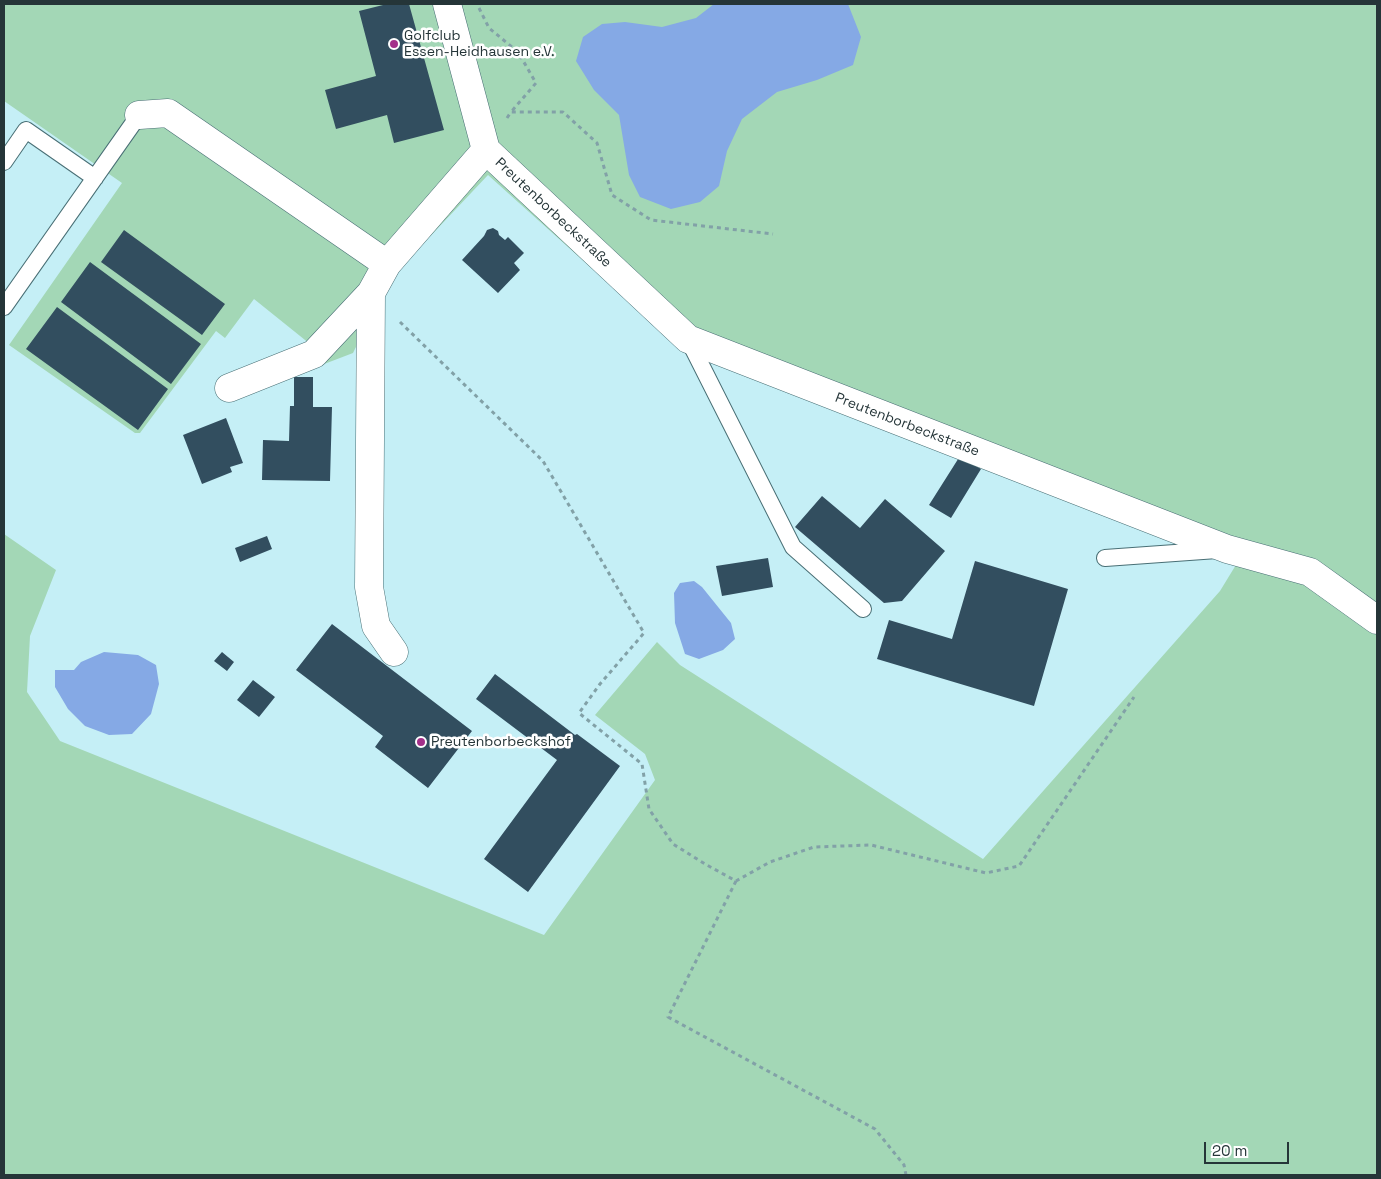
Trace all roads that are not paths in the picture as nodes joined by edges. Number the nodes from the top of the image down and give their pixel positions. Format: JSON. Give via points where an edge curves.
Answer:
{"nodes":[{"id":1,"x":447,"y":4,"type":"edge"},
{"id":2,"x":139,"y":115,"type":"joint"},
{"id":3,"x":486,"y":150,"type":"junction"},
{"id":4,"x":4,"y":162,"type":"edge"},
{"id":5,"x":95,"y":178,"type":"junction"},
{"id":6,"x":387,"y":264,"type":"junction"},
{"id":7,"x":371,"y":294,"type":"junction"},
{"id":8,"x":4,"y":307,"type":"edge"},
{"id":9,"x":688,"y":339,"type":"junction"},
{"id":10,"x":229,"y":388,"type":"dead end"},
{"id":11,"x":1227,"y":549,"type":"junction"},
{"id":12,"x":1105,"y":558,"type":"dead end"},
{"id":13,"x":863,"y":609,"type":"dead end"},
{"id":14,"x":1377,"y":620,"type":"edge"},
{"id":15,"x":394,"y":652,"type":"dead end"}],
"edges":[{"from":1,"to":3,"type":"street","name":"Preutenborbeckstraße"},
{"from":2,"to":5,"type":"lane"},
{"from":2,"to":6,"type":"street","via":[[168,113]]},
{"from":3,"to":6,"type":"street","name":"Preutenborbeckstraße"},
{"from":3,"to":9,"type":"street","name":"Preutenborbeckstraße"},
{"from":4,"to":5,"type":"lane","via":[[26,130]]},
{"from":5,"to":8,"type":"lane"},
{"from":6,"to":7,"type":"street","name":"Preutenborbeckstraße"},
{"from":7,"to":10,"type":"street","name":"Preutenborbeckstraße","via":[[314,354]]},
{"from":7,"to":15,"type":"street","name":"Preutenborbeckstraße","via":[[368,587],[376,626]]},
{"from":9,"to":11,"type":"street","name":"Preutenborbeckstraße"},
{"from":9,"to":13,"type":"lane","via":[[793,547]]},
{"from":11,"to":12,"type":"lane"},
{"from":11,"to":14,"type":"street","name":"Preutenborbeckstraße","via":[[1310,572]]}]}
